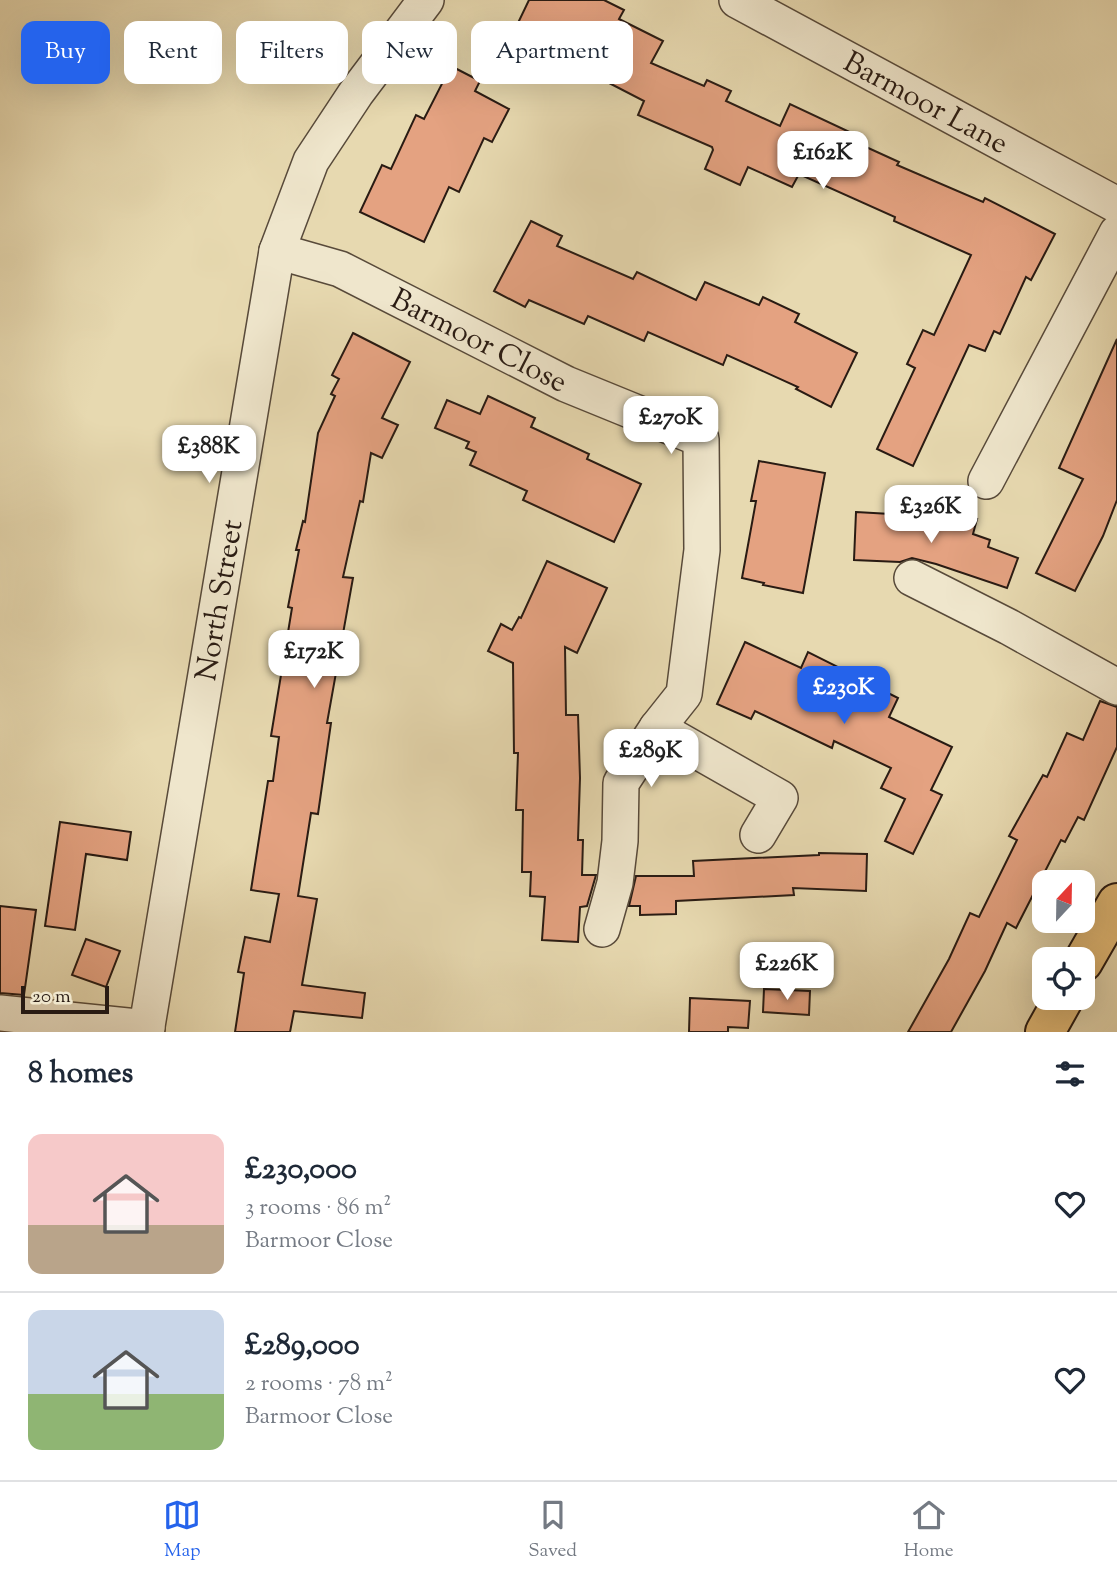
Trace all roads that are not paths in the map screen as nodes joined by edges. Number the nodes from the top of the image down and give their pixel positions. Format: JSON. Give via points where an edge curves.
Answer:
{"nodes":[{"id":1,"x":426,"y":0,"type":"edge"},
{"id":2,"x":737,"y":0,"type":"edge"},
{"id":3,"x":1117,"y":205,"type":"edge"},
{"id":4,"x":1117,"y":233,"type":"edge"},
{"id":5,"x":277,"y":251,"type":"junction"},
{"id":6,"x":986,"y":481,"type":"dead end"},
{"id":7,"x":912,"y":578,"type":"dead end"},
{"id":8,"x":1117,"y":687,"type":"edge"},
{"id":9,"x":657,"y":728,"type":"junction"},
{"id":10,"x":758,"y":835,"type":"dead end"},
{"id":11,"x":1117,"y":903,"type":"edge"},
{"id":12,"x":602,"y":929,"type":"dead end"},
{"id":13,"x":1092,"y":947,"type":"edge"},
{"id":14,"x":1057,"y":1010,"type":"edge"},
{"id":15,"x":0,"y":1013,"type":"edge"},
{"id":16,"x":146,"y":1030,"type":"edge"},
{"id":17,"x":1045,"y":1032,"type":"edge"}],
"edges":[{"from":1,"to":5,"type":"street","name":"North Street","via":[[311,161]]},
{"from":2,"to":3,"type":"street","name":"Barmoor Lane"},
{"from":4,"to":6,"type":"street"},
{"from":5,"to":9,"type":"street","name":"Barmoor Close","via":[[340,269],[566,384],[702,439],[702,550],[684,694]]},
{"from":5,"to":16,"type":"street","name":"North Street"},
{"from":7,"to":8,"type":"street"},
{"from":9,"to":10,"type":"street","via":[[779,798]]},
{"from":9,"to":12,"type":"street","via":[[621,783],[615,883]]},
{"from":11,"to":13,"type":"highway"},
{"from":14,"to":17,"type":"highway"},
{"from":15,"to":16,"type":"street"}]}
